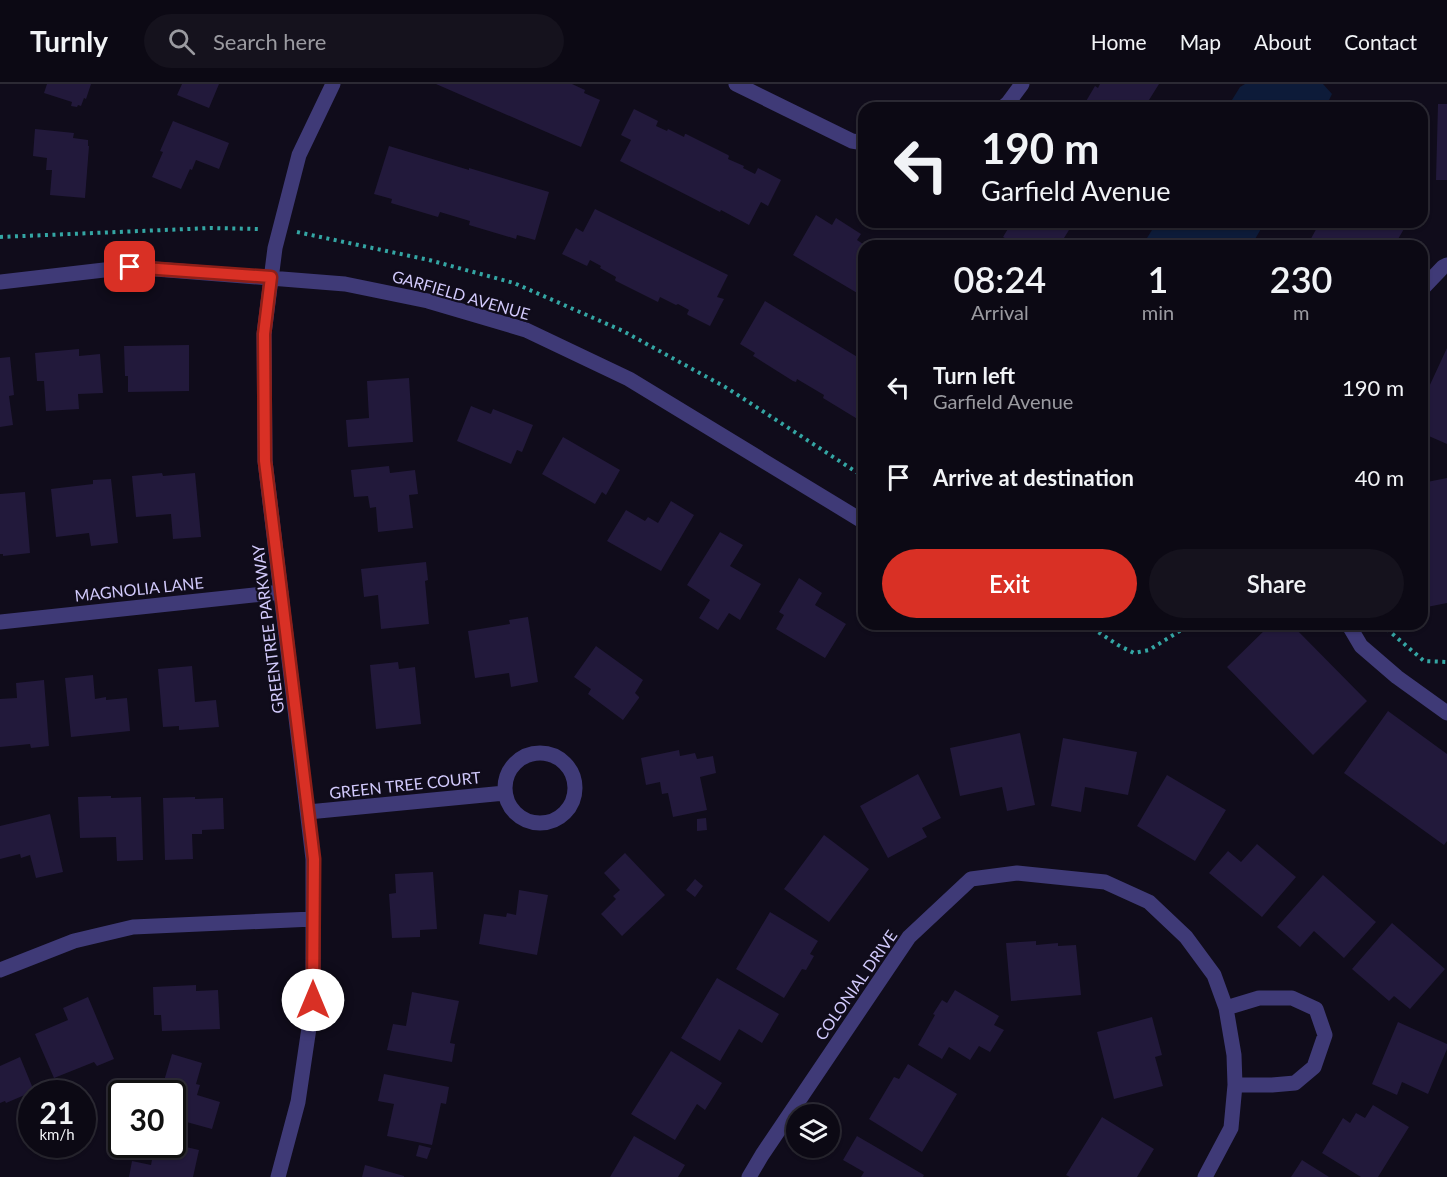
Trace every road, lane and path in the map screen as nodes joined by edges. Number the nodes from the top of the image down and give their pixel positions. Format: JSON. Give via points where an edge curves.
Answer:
{"nodes":[{"id":1,"x":333,"y":84,"type":"edge"},
{"id":2,"x":736,"y":84,"type":"edge"},
{"id":3,"x":1022,"y":84,"type":"edge"},
{"id":4,"x":1009,"y":102,"type":"edge"},
{"id":5,"x":858,"y":142,"type":"edge"},
{"id":6,"x":1447,"y":265,"type":"edge"},
{"id":7,"x":271,"y":277,"type":"junction"},
{"id":8,"x":0,"y":282,"type":"edge"},
{"id":9,"x":1428,"y":283,"type":"edge"},
{"id":10,"x":858,"y":518,"type":"edge"},
{"id":11,"x":281,"y":592,"type":"junction"},
{"id":12,"x":0,"y":622,"type":"edge"},
{"id":13,"x":1095,"y":630,"type":"edge"},
{"id":14,"x":1181,"y":630,"type":"edge"},
{"id":15,"x":1352,"y":630,"type":"edge"},
{"id":16,"x":1388,"y":630,"type":"edge"},
{"id":17,"x":1447,"y":662,"type":"edge"},
{"id":18,"x":1447,"y":713,"type":"edge"},
{"id":19,"x":505,"y":793,"type":"junction"},
{"id":20,"x":308,"y":812,"type":"junction"},
{"id":21,"x":313,"y":919,"type":"junction"},
{"id":22,"x":0,"y":970,"type":"edge"},
{"id":23,"x":1226,"y":1008,"type":"junction"},
{"id":24,"x":1235,"y":1085,"type":"junction"},
{"id":25,"x":278,"y":1177,"type":"edge"},
{"id":26,"x":749,"y":1177,"type":"edge"},
{"id":27,"x":1205,"y":1177,"type":"edge"}],
"edges":[{"from":1,"to":7,"type":"street","name":"GREENTREE PARKWAY","via":[[299,155]]},
{"from":2,"to":5,"type":"street"},
{"from":3,"to":4,"type":"street"},
{"from":6,"to":9,"type":"street"},
{"from":7,"to":8,"type":"street","name":"GARFIELD AVENUE","via":[[130,267]]},
{"from":7,"to":10,"type":"street","name":"GARFIELD AVENUE","via":[[345,284],[428,301],[526,330],[628,379]]},
{"from":7,"to":11,"type":"street","name":"GREENTREE PARKWAY","via":[[264,334],[265,461]]},
{"from":11,"to":12,"type":"street","name":"MAGNOLIA LANE"},
{"from":11,"to":20,"type":"street","name":"GREENTREE PARKWAY"},
{"from":13,"to":14,"type":"path","via":[[1134,653],[1149,650]]},
{"from":15,"to":18,"type":"street","via":[[1361,646],[1396,677]]},
{"from":16,"to":17,"type":"path","via":[[1424,661]]},
{"from":19,"to":19,"type":"street","name":"GREEN TREE COURT","via":[[508,805],[525,821],[549,823],[568,810],[573,800],[574,778],[560,760],[539,753],[528,755],[510,770]]},
{"from":19,"to":20,"type":"street","name":"GREEN TREE COURT"},
{"from":20,"to":21,"type":"street","name":"GREENTREE PARKWAY","via":[[314,859]]},
{"from":21,"to":22,"type":"street","via":[[133,927],[74,941]]},
{"from":21,"to":25,"type":"street","name":"GREENTREE PARKWAY","via":[[313,1000],[298,1102]]},
{"from":23,"to":24,"type":"street","name":"COLONIAL DRIVE"},
{"from":23,"to":24,"type":"street","via":[[1259,998],[1292,998],[1316,1009],[1325,1035],[1314,1067],[1295,1083]]},
{"from":23,"to":26,"type":"street","name":"COLONIAL DRIVE","via":[[1214,975],[1186,937],[1149,902],[1105,882],[1017,873],[971,879],[909,937]]},
{"from":24,"to":27,"type":"street","name":"COLONIAL DRIVE","via":[[1231,1128]]}]}
